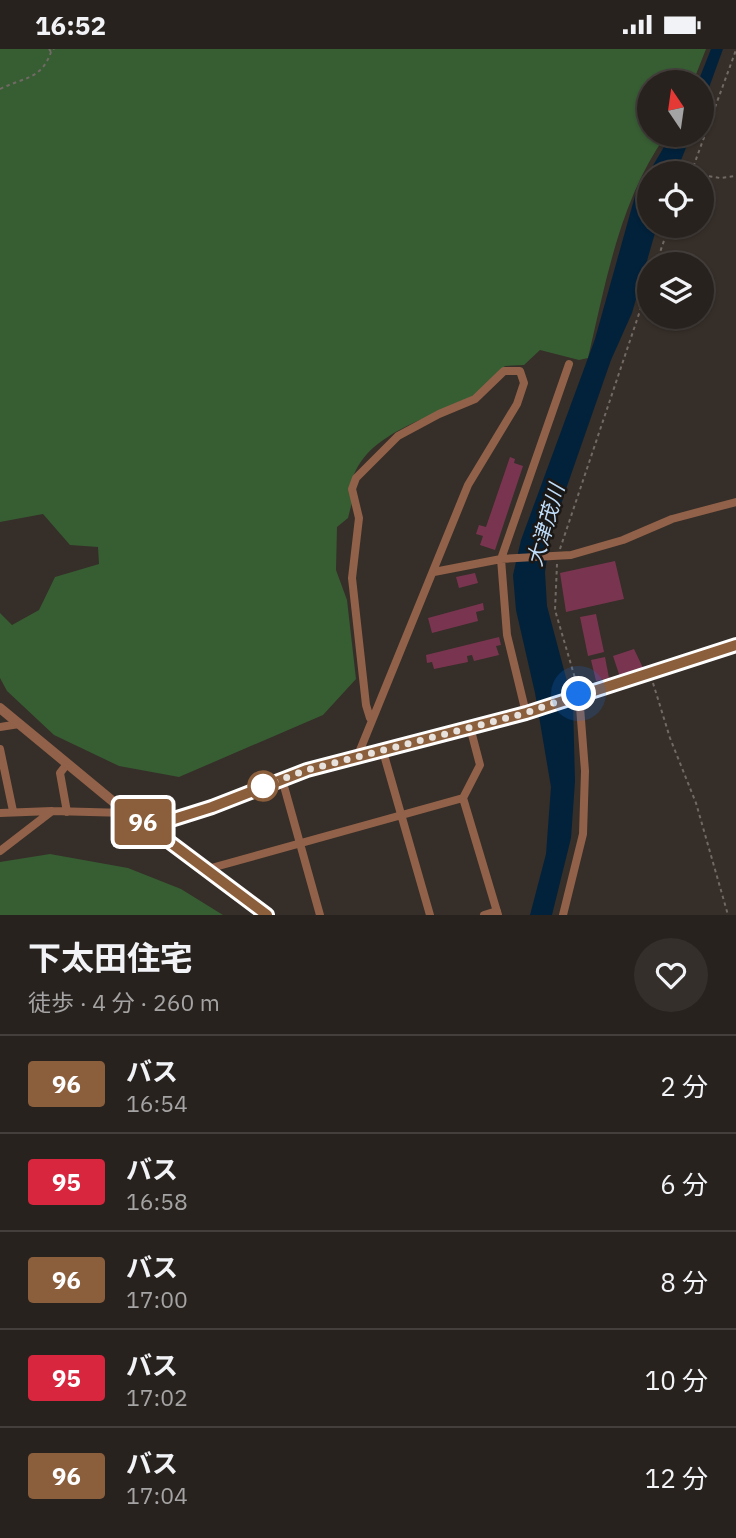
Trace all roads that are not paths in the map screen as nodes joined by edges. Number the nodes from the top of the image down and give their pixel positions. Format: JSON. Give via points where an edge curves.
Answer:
{"nodes":[{"id":1,"x":569,"y":364,"type":"dead end"},
{"id":2,"x":736,"y":502,"type":"edge"},
{"id":3,"x":501,"y":559,"type":"junction"},
{"id":4,"x":434,"y":572,"type":"junction"},
{"id":5,"x":736,"y":645,"type":"edge"},
{"id":6,"x":579,"y":694,"type":"junction"},
{"id":7,"x":0,"y":708,"type":"edge"},
{"id":8,"x":526,"y":713,"type":"junction"},
{"id":9,"x":370,"y":718,"type":"junction"},
{"id":10,"x":19,"y":724,"type":"junction"},
{"id":11,"x":0,"y":727,"type":"edge"},
{"id":12,"x":470,"y":727,"type":"junction"},
{"id":13,"x":382,"y":748,"type":"junction"},
{"id":14,"x":0,"y":749,"type":"edge"},
{"id":15,"x":358,"y":755,"type":"junction"},
{"id":16,"x":67,"y":764,"type":"junction"},
{"id":17,"x":282,"y":779,"type":"junction"},
{"id":18,"x":463,"y":798,"type":"junction"},
{"id":19,"x":13,"y":811,"type":"junction"},
{"id":20,"x":52,"y":811,"type":"junction"},
{"id":21,"x":67,"y":811,"type":"junction"},
{"id":22,"x":0,"y":813,"type":"edge"},
{"id":23,"x":127,"y":813,"type":"junction"},
{"id":24,"x":401,"y":815,"type":"junction"},
{"id":25,"x":143,"y":822,"type":"junction"},
{"id":26,"x":300,"y":842,"type":"junction"},
{"id":27,"x":0,"y":851,"type":"edge"},
{"id":28,"x":204,"y":870,"type":"junction"},
{"id":29,"x":497,"y":913,"type":"edge"},
{"id":30,"x":266,"y":915,"type":"edge"},
{"id":31,"x":320,"y":915,"type":"edge"},
{"id":32,"x":430,"y":915,"type":"edge"},
{"id":33,"x":484,"y":915,"type":"edge"},
{"id":34,"x":563,"y":915,"type":"edge"}],
"edges":[{"from":1,"to":3,"type":"street"},
{"from":2,"to":3,"type":"street","via":[[571,555]]},
{"from":3,"to":4,"type":"street"},
{"from":3,"to":8,"type":"street","via":[[507,635]]},
{"from":4,"to":9,"type":"street"},
{"from":4,"to":9,"type":"street","via":[[468,485],[517,404],[524,383],[520,371],[504,371],[475,400],[398,436],[356,478],[352,489],[359,518],[352,578]]},
{"from":5,"to":6,"type":"street"},
{"from":6,"to":8,"type":"street"},
{"from":6,"to":34,"type":"street","via":[[585,771],[583,834]]},
{"from":7,"to":10,"type":"street"},
{"from":8,"to":12,"type":"street"},
{"from":9,"to":15,"type":"street"},
{"from":10,"to":11,"type":"street"},
{"from":10,"to":16,"type":"street"},
{"from":12,"to":13,"type":"street"},
{"from":12,"to":18,"type":"street","via":[[480,765]]},
{"from":13,"to":15,"type":"street"},
{"from":13,"to":24,"type":"street"},
{"from":14,"to":19,"type":"street"},
{"from":15,"to":17,"type":"street"},
{"from":16,"to":21,"type":"street","via":[[60,773]]},
{"from":16,"to":23,"type":"street"},
{"from":17,"to":25,"type":"street","via":[[174,819]]},
{"from":17,"to":26,"type":"street"},
{"from":18,"to":24,"type":"street"},
{"from":18,"to":29,"type":"street"},
{"from":19,"to":20,"type":"street"},
{"from":19,"to":22,"type":"street"},
{"from":20,"to":21,"type":"street"},
{"from":20,"to":27,"type":"street"},
{"from":21,"to":23,"type":"street"},
{"from":23,"to":25,"type":"street"},
{"from":24,"to":26,"type":"street"},
{"from":24,"to":32,"type":"street"},
{"from":25,"to":28,"type":"street"},
{"from":26,"to":28,"type":"street"},
{"from":26,"to":31,"type":"street"},
{"from":28,"to":30,"type":"street"},
{"from":29,"to":33,"type":"street"}]}
